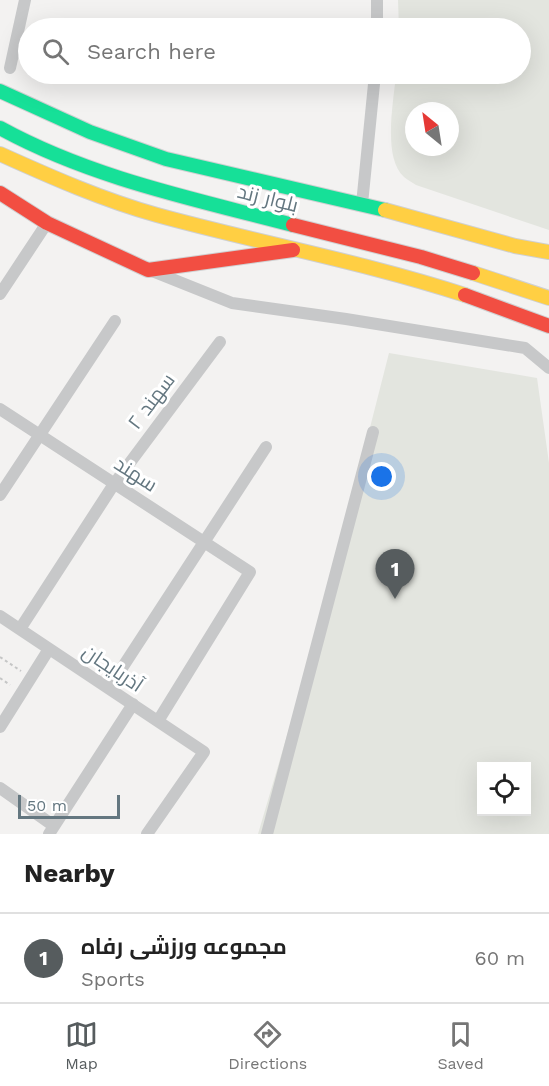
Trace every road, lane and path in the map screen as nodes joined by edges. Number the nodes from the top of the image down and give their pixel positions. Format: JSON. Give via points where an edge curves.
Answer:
{"nodes":[{"id":1,"x":25,"y":0,"type":"edge"},
{"id":2,"x":377,"y":0,"type":"edge"},
{"id":3,"x":21,"y":18,"type":"edge"},
{"id":4,"x":377,"y":18,"type":"edge"},
{"id":5,"x":18,"y":32,"type":"edge"},
{"id":6,"x":10,"y":68,"type":"dead end"},
{"id":7,"x":374,"y":84,"type":"edge"},
{"id":8,"x":0,"y":91,"type":"edge"},
{"id":9,"x":0,"y":128,"type":"edge"},
{"id":10,"x":0,"y":154,"type":"edge"},
{"id":11,"x":0,"y":193,"type":"edge"},
{"id":12,"x":362,"y":204,"type":"junction"},
{"id":13,"x":47,"y":223,"type":"junction"},
{"id":14,"x":297,"y":249,"type":"junction"},
{"id":15,"x":549,"y":252,"type":"edge"},
{"id":16,"x":148,"y":270,"type":"junction"},
{"id":17,"x":0,"y":294,"type":"edge"},
{"id":18,"x":549,"y":298,"type":"edge"},
{"id":19,"x":115,"y":321,"type":"dead end"},
{"id":20,"x":549,"y":326,"type":"edge"},
{"id":21,"x":220,"y":342,"type":"dead end"},
{"id":22,"x":549,"y":366,"type":"edge"},
{"id":23,"x":0,"y":409,"type":"edge"},
{"id":24,"x":374,"y":432,"type":"dead end"},
{"id":25,"x":39,"y":434,"type":"junction"},
{"id":26,"x":266,"y":447,"type":"dead end"},
{"id":27,"x":114,"y":483,"type":"junction"},
{"id":28,"x":0,"y":495,"type":"edge"},
{"id":29,"x":204,"y":542,"type":"junction"},
{"id":30,"x":0,"y":616,"type":"edge"},
{"id":31,"x":20,"y":629,"type":"junction"},
{"id":32,"x":49,"y":649,"type":"junction"},
{"id":33,"x":0,"y":657,"type":"edge"},
{"id":34,"x":31,"y":678,"type":"junction"},
{"id":35,"x":109,"y":688,"type":"junction"},
{"id":36,"x":133,"y":704,"type":"junction"},
{"id":37,"x":158,"y":721,"type":"junction"},
{"id":38,"x":0,"y":728,"type":"edge"},
{"id":39,"x":0,"y":788,"type":"edge"},
{"id":40,"x":52,"y":830,"type":"edge"},
{"id":41,"x":147,"y":834,"type":"edge"},
{"id":42,"x":267,"y":834,"type":"edge"}],
"edges":[{"from":1,"to":3,"type":"street"},
{"from":2,"to":4,"type":"street"},
{"from":5,"to":6,"type":"street"},
{"from":7,"to":12,"type":"street"},
{"from":8,"to":12,"type":"main road","via":[[90,132],[166,159]]},
{"from":9,"to":18,"type":"main road","name":"بلوار زند","via":[[123,180],[421,257]]},
{"from":10,"to":14,"type":"main road","via":[[118,203]]},
{"from":11,"to":13,"type":"main road"},
{"from":12,"to":15,"type":"main road"},
{"from":13,"to":16,"type":"main road"},
{"from":13,"to":17,"type":"street"},
{"from":14,"to":16,"type":"main road"},
{"from":14,"to":20,"type":"main road","via":[[410,277]]},
{"from":16,"to":22,"type":"street","via":[[232,303],[525,348]]},
{"from":19,"to":25,"type":"street"},
{"from":21,"to":27,"type":"street","name":"سهند ۲"},
{"from":23,"to":25,"type":"street","name":"سهند"},
{"from":24,"to":42,"type":"street"},
{"from":25,"to":27,"type":"street","name":"سهند"},
{"from":25,"to":28,"type":"street"},
{"from":26,"to":29,"type":"street"},
{"from":27,"to":29,"type":"street","name":"سهند"},
{"from":27,"to":31,"type":"street","name":"سهند ۲"},
{"from":29,"to":35,"type":"street"},
{"from":29,"to":37,"type":"street","name":"سهند","via":[[250,572]]},
{"from":30,"to":31,"type":"street","name":"آذربایجان"},
{"from":31,"to":32,"type":"street","name":"آذربایجان"},
{"from":32,"to":34,"type":"street"},
{"from":32,"to":35,"type":"street","name":"آذربایجان"},
{"from":33,"to":34,"type":"path"},
{"from":34,"to":38,"type":"street"},
{"from":35,"to":36,"type":"street","name":"آذربایجان"},
{"from":36,"to":37,"type":"street","name":"آذربایجان"},
{"from":36,"to":40,"type":"street"},
{"from":37,"to":41,"type":"street","name":"آذربایجان","via":[[204,752]]},
{"from":39,"to":40,"type":"street"}]}
